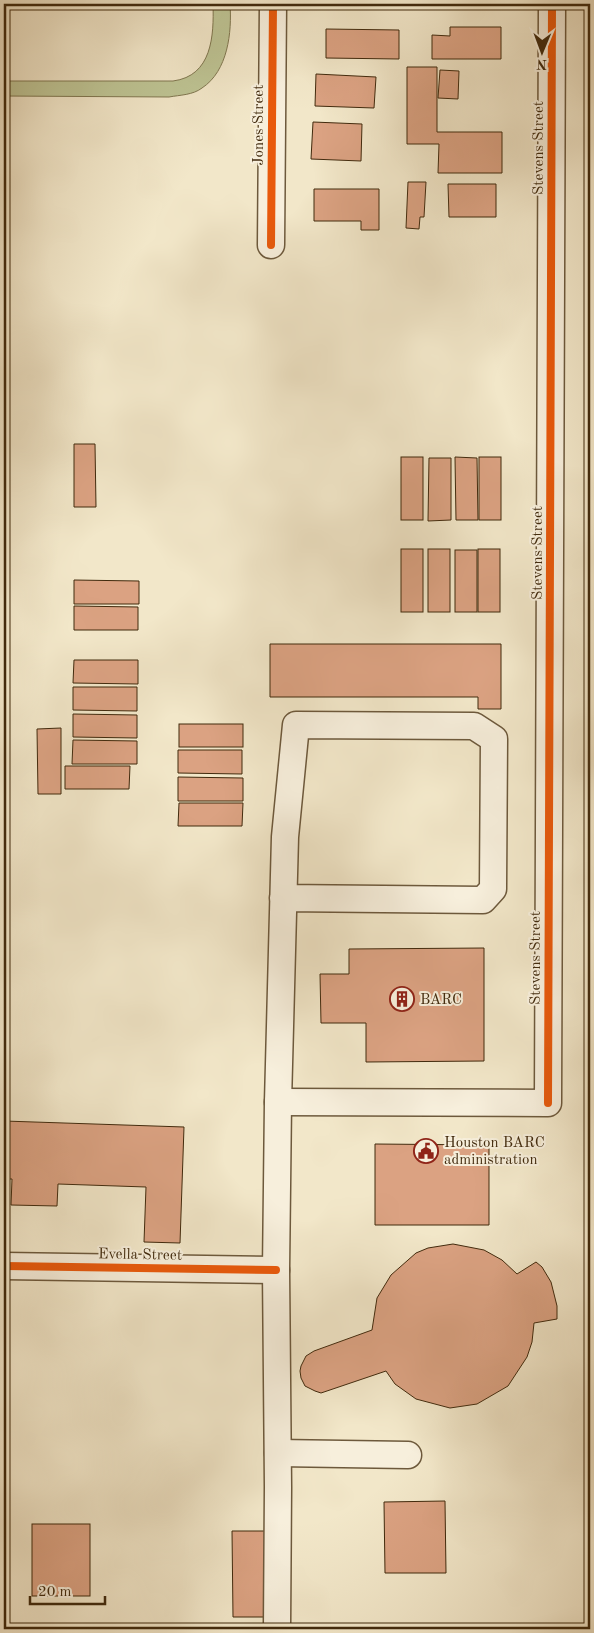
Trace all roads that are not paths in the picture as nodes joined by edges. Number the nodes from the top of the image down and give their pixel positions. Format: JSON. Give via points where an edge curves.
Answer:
{"nodes":[{"id":1,"x":273,"y":4,"type":"edge"},
{"id":2,"x":552,"y":4,"type":"edge"},
{"id":3,"x":271,"y":246,"type":"dead end"},
{"id":4,"x":283,"y":898,"type":"junction"},
{"id":5,"x":278,"y":1102,"type":"junction"},
{"id":6,"x":4,"y":1266,"type":"edge"},
{"id":7,"x":276,"y":1270,"type":"junction"},
{"id":8,"x":278,"y":1453,"type":"junction"},
{"id":9,"x":408,"y":1455,"type":"dead end"},
{"id":10,"x":277,"y":1629,"type":"edge"}],
"edges":[{"from":1,"to":3,"type":"street","name":"Jones Street"},
{"from":2,"to":5,"type":"street","name":"Stevens Street","via":[[548,1103]]},
{"from":4,"to":4,"type":"street","via":[[285,837],[296,725],[474,726],[494,739],[493,889],[483,900]]},
{"from":4,"to":5,"type":"street"},
{"from":5,"to":7,"type":"street"},
{"from":6,"to":7,"type":"street","name":"Evella Street"},
{"from":7,"to":8,"type":"street"},
{"from":8,"to":9,"type":"street"},
{"from":8,"to":10,"type":"street"}]}
